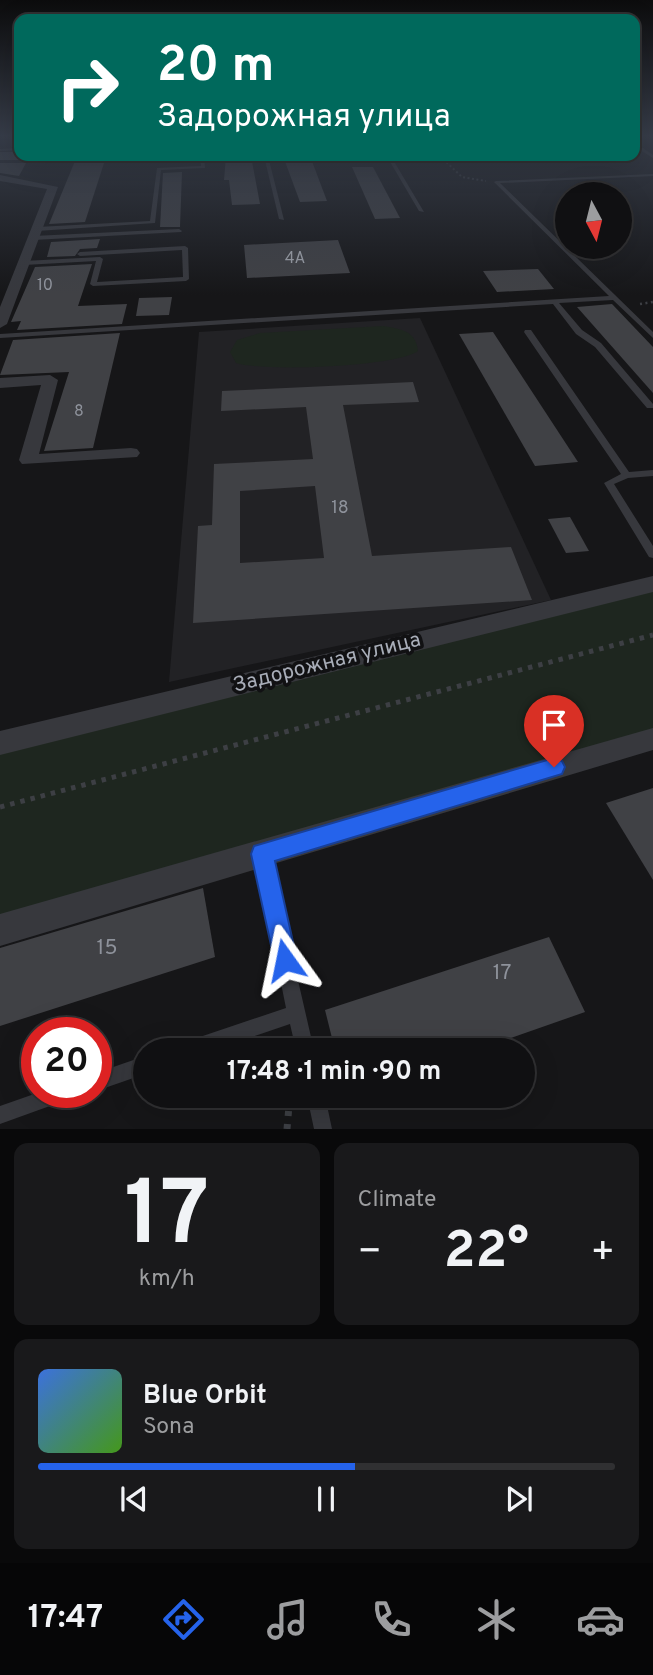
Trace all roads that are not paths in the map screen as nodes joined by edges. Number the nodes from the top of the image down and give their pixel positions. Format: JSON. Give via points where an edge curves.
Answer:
{"nodes":[{"id":1,"x":52,"y":190,"type":"edge"},
{"id":2,"x":157,"y":190,"type":"edge"},
{"id":3,"x":275,"y":190,"type":"edge"},
{"id":4,"x":409,"y":190,"type":"edge"},
{"id":5,"x":504,"y":190,"type":"edge"},
{"id":6,"x":422,"y":211,"type":"dead end"},
{"id":7,"x":282,"y":219,"type":"dead end"},
{"id":8,"x":179,"y":231,"type":"dead end"},
{"id":9,"x":35,"y":234,"type":"junction"},
{"id":10,"x":80,"y":254,"type":"dead end"},
{"id":11,"x":24,"y":263,"type":"junction"},
{"id":12,"x":614,"y":298,"type":"junction"},
{"id":13,"x":554,"y":301,"type":"junction"},
{"id":14,"x":0,"y":324,"type":"edge"},
{"id":15,"x":528,"y":332,"type":"dead end"},
{"id":16,"x":0,"y":336,"type":"edge"},
{"id":17,"x":653,"y":336,"type":"edge"},
{"id":18,"x":0,"y":383,"type":"edge"},
{"id":19,"x":650,"y":406,"type":"dead end"},
{"id":20,"x":131,"y":453,"type":"dead end"},
{"id":21,"x":653,"y":473,"type":"edge"},
{"id":22,"x":626,"y":475,"type":"junction"},
{"id":23,"x":653,"y":554,"type":"edge"},
{"id":24,"x":653,"y":584,"type":"edge"},
{"id":25,"x":653,"y":738,"type":"edge"},
{"id":26,"x":0,"y":743,"type":"edge"},
{"id":27,"x":262,"y":854,"type":"junction"},
{"id":28,"x":0,"y":930,"type":"edge"},
{"id":29,"x":296,"y":1013,"type":"junction"},
{"id":30,"x":223,"y":1038,"type":"edge"},
{"id":31,"x":302,"y":1038,"type":"edge"},
{"id":32,"x":133,"y":1069,"type":"edge"},
{"id":33,"x":112,"y":1076,"type":"edge"},
{"id":34,"x":21,"y":1108,"type":"edge"},
{"id":35,"x":319,"y":1108,"type":"edge"},
{"id":36,"x":0,"y":1115,"type":"edge"},
{"id":37,"x":323,"y":1129,"type":"edge"}],
"edges":[{"from":1,"to":9,"type":"street"},
{"from":2,"to":9,"type":"lane","via":[[153,222]]},
{"from":3,"to":7,"type":"lane"},
{"from":4,"to":6,"type":"lane"},
{"from":5,"to":12,"type":"lane"},
{"from":8,"to":9,"type":"lane"},
{"from":9,"to":11,"type":"street"},
{"from":10,"to":11,"type":"lane","via":[[185,248],[186,279],[93,284],[100,259]]},
{"from":11,"to":14,"type":"street"},
{"from":12,"to":13,"type":"lane"},
{"from":12,"to":17,"type":"lane"},
{"from":13,"to":16,"type":"lane"},
{"from":13,"to":19,"type":"lane"},
{"from":15,"to":22,"type":"lane"},
{"from":18,"to":20,"type":"street","via":[[50,380],[28,460]]},
{"from":21,"to":22,"type":"lane"},
{"from":22,"to":23,"type":"lane","via":[[609,482]]},
{"from":24,"to":26,"type":"street","name":"Задорожная улица"},
{"from":25,"to":27,"type":"street"},
{"from":27,"to":28,"type":"street"},
{"from":27,"to":29,"type":"lane"},
{"from":29,"to":30,"type":"lane"},
{"from":29,"to":31,"type":"lane"},
{"from":32,"to":33,"type":"lane"},
{"from":34,"to":36,"type":"lane"},
{"from":35,"to":37,"type":"lane"}]}
